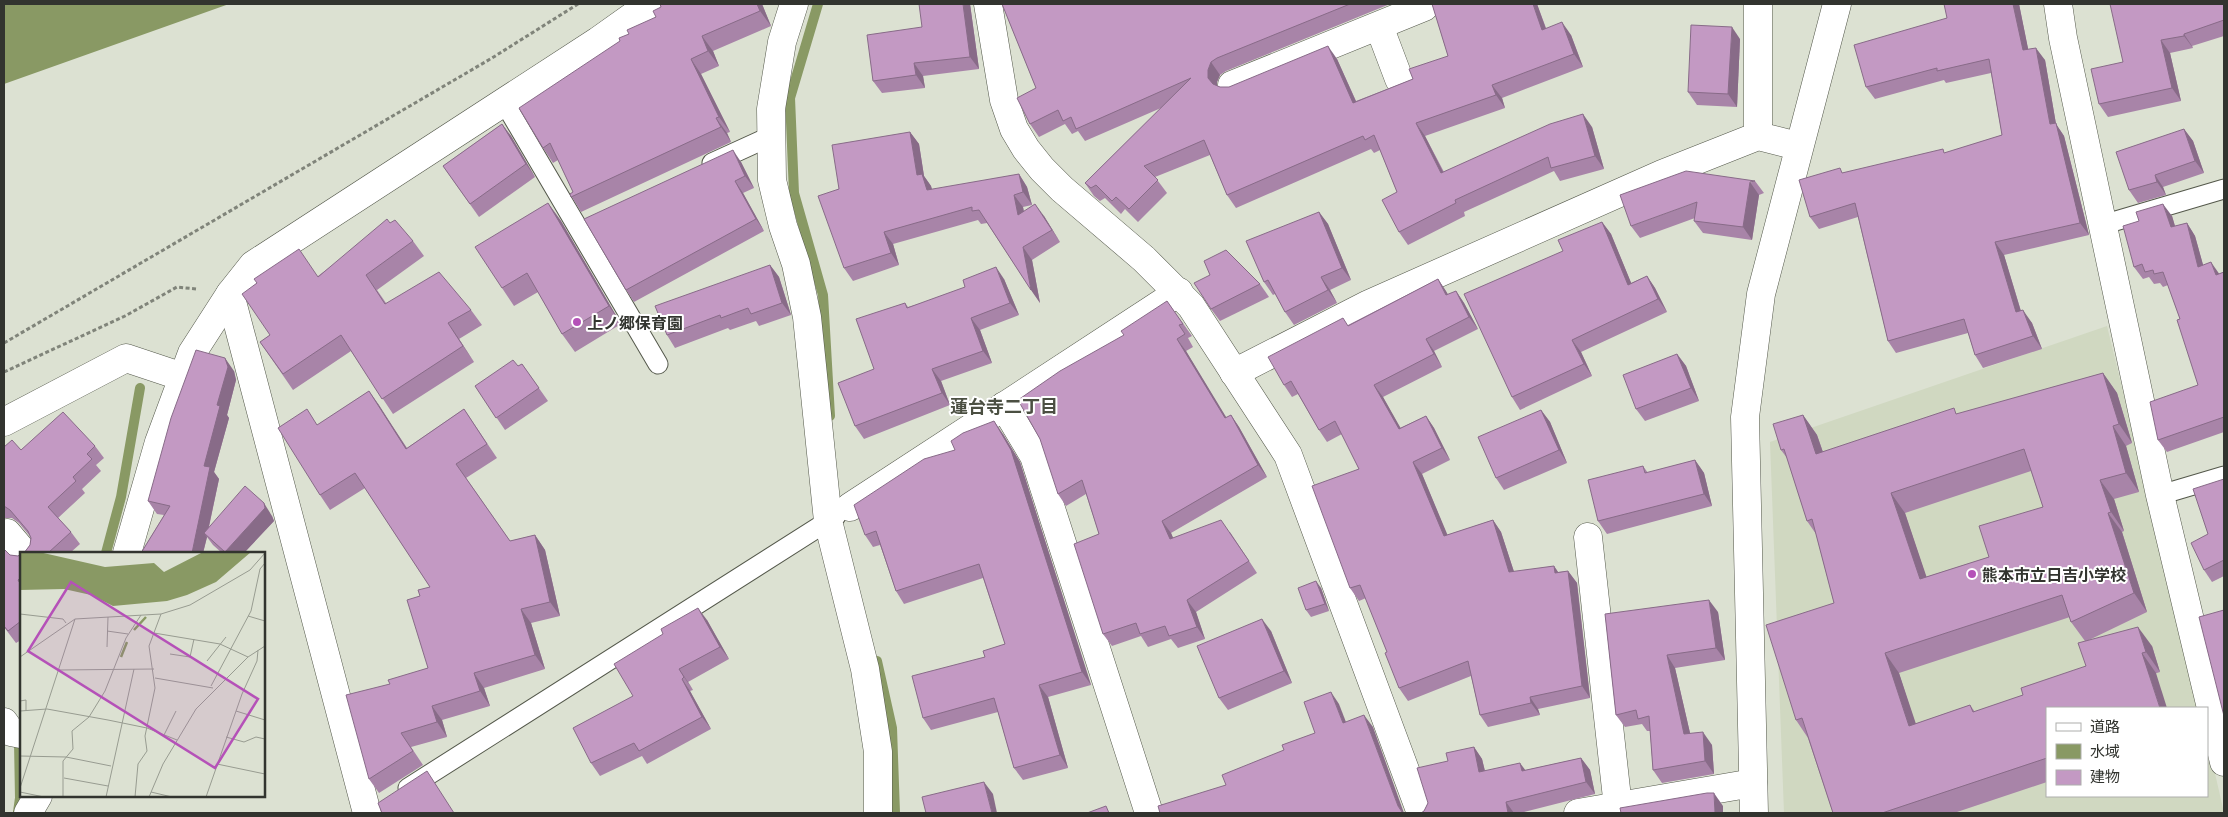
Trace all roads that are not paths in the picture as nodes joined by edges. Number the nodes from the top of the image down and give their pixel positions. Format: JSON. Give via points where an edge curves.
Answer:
{"nodes":[{"id":1,"x":650,"y":4,"type":"edge"},
{"id":2,"x":794,"y":4,"type":"edge"},
{"id":3,"x":988,"y":4,"type":"edge"},
{"id":4,"x":1422,"y":4,"type":"edge"},
{"id":5,"x":1758,"y":4,"type":"edge"},
{"id":6,"x":1837,"y":4,"type":"edge"},
{"id":7,"x":2058,"y":4,"type":"edge"},
{"id":8,"x":1379,"y":26,"type":"junction"},
{"id":9,"x":1399,"y":79,"type":"dead end"},
{"id":10,"x":1232,"y":85,"type":"edge"},
{"id":11,"x":504,"y":102,"type":"junction"},
{"id":12,"x":771,"y":136,"type":"junction"},
{"id":13,"x":1758,"y":136,"type":"junction"},
{"id":14,"x":1798,"y":146,"type":"junction"},
{"id":15,"x":693,"y":172,"type":"edge"},
{"id":16,"x":2224,"y":190,"type":"edge"},
{"id":17,"x":2102,"y":225,"type":"junction"},
{"id":18,"x":1179,"y":292,"type":"junction"},
{"id":19,"x":230,"y":294,"type":"junction"},
{"id":20,"x":658,"y":364,"type":"dead end"},
{"id":21,"x":1234,"y":373,"type":"junction"},
{"id":22,"x":183,"y":377,"type":"junction"},
{"id":23,"x":1004,"y":406,"type":"junction"},
{"id":24,"x":4,"y":422,"type":"edge"},
{"id":25,"x":2224,"y":476,"type":"edge"},
{"id":26,"x":2160,"y":495,"type":"junction"},
{"id":27,"x":836,"y":516,"type":"junction"},
{"id":28,"x":6,"y":533,"type":"dead end"},
{"id":29,"x":1588,"y":537,"type":"dead end"},
{"id":30,"x":23,"y":552,"type":"edge"},
{"id":31,"x":127,"y":552,"type":"edge"},
{"id":32,"x":2224,"y":762,"type":"edge"},
{"id":33,"x":1753,"y":783,"type":"junction"},
{"id":34,"x":37,"y":797,"type":"edge"},
{"id":35,"x":379,"y":807,"type":"edge"},
{"id":36,"x":1618,"y":807,"type":"junction"},
{"id":37,"x":28,"y":813,"type":"edge"},
{"id":38,"x":878,"y":813,"type":"edge"},
{"id":39,"x":1149,"y":813,"type":"edge"},
{"id":40,"x":1420,"y":813,"type":"edge"},
{"id":41,"x":1578,"y":813,"type":"edge"},
{"id":42,"x":1754,"y":813,"type":"edge"}],
"edges":[{"from":1,"to":11,"type":"street"},
{"from":2,"to":12,"type":"street","via":[[782,42],[770,109]]},
{"from":3,"to":18,"type":"street","via":[[1004,100],[1014,129],[1026,148],[1062,189]]},
{"from":4,"to":8,"type":"street","via":[[1424,7]]},
{"from":5,"to":13,"type":"street"},
{"from":6,"to":14,"type":"street"},
{"from":7,"to":17,"type":"street"},
{"from":8,"to":9,"type":"street"},
{"from":8,"to":10,"type":"street"},
{"from":11,"to":19,"type":"street","via":[[253,265]]},
{"from":11,"to":20,"type":"lane","via":[[584,223]]},
{"from":12,"to":15,"type":"lane"},
{"from":12,"to":27,"type":"street","via":[[772,180],[807,316]]},
{"from":13,"to":14,"type":"street"},
{"from":13,"to":21,"type":"street","via":[[1662,174],[1369,304]]},
{"from":14,"to":33,"type":"street","via":[[1761,294],[1745,417]]},
{"from":16,"to":17,"type":"lane"},
{"from":17,"to":26,"type":"street"},
{"from":18,"to":21,"type":"street"},
{"from":18,"to":23,"type":"street"},
{"from":19,"to":22,"type":"street","via":[[192,353]]},
{"from":19,"to":35,"type":"street"},
{"from":21,"to":40,"type":"street","via":[[1280,441],[1294,470]]},
{"from":22,"to":24,"type":"street","via":[[126,358]]},
{"from":22,"to":31,"type":"street","via":[[159,442]]},
{"from":23,"to":27,"type":"street"},
{"from":23,"to":39,"type":"street","via":[[1034,456]]},
{"from":25,"to":26,"type":"lane"},
{"from":26,"to":32,"type":"street"},
{"from":27,"to":35,"type":"lane"},
{"from":27,"to":38,"type":"street","via":[[878,752]]},
{"from":28,"to":30,"type":"street"},
{"from":29,"to":36,"type":"street"},
{"from":33,"to":36,"type":"street"},
{"from":33,"to":42,"type":"street"},
{"from":34,"to":37,"type":"street"},
{"from":36,"to":41,"type":"street"}]}
